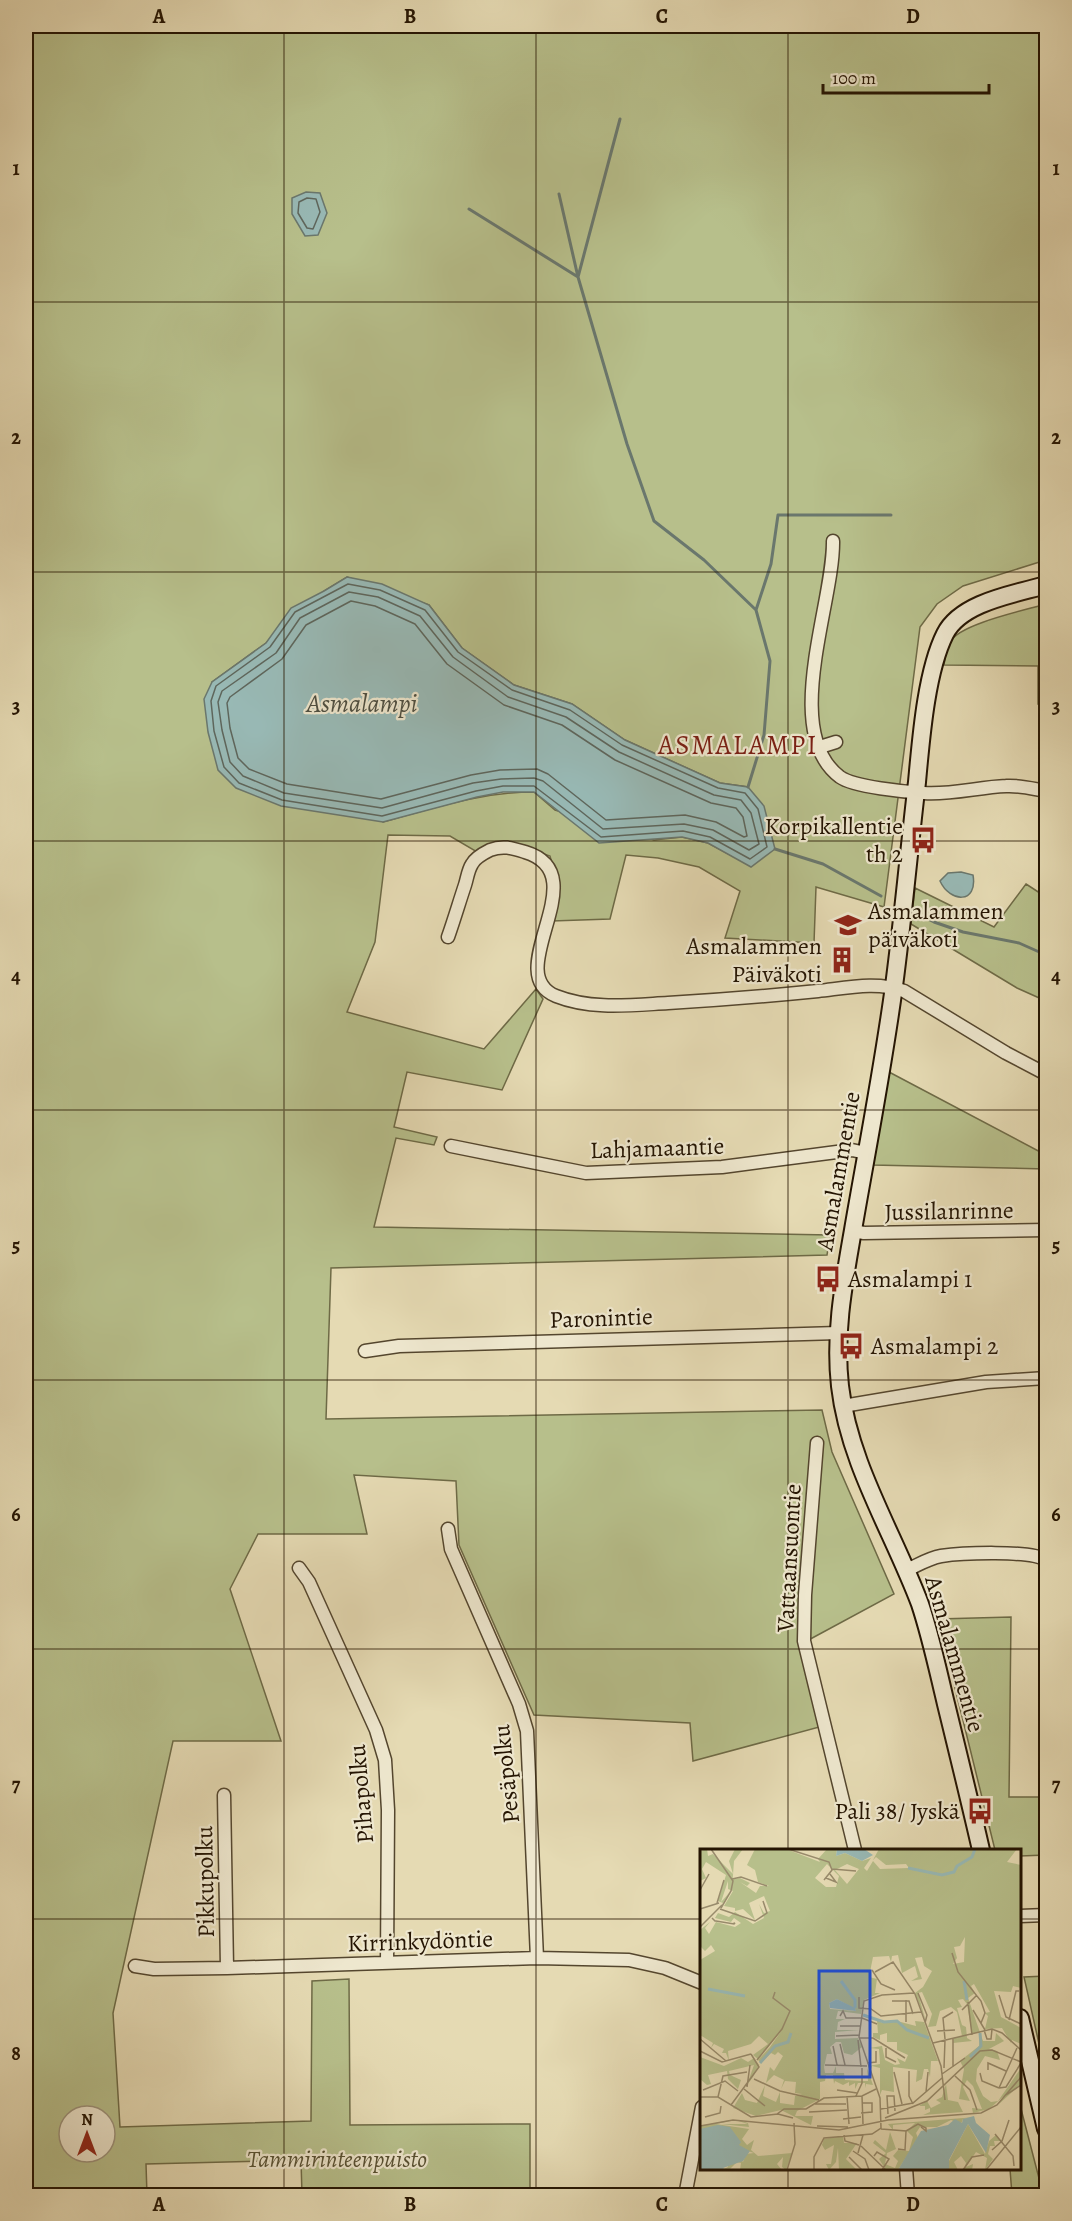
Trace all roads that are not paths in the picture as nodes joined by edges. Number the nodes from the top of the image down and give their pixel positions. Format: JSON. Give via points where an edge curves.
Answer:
{"nodes":[{"id":1,"x":833,"y":541,"type":"dead end"},
{"id":2,"x":1047,"y":585,"type":"edge"},
{"id":3,"x":836,"y":742,"type":"dead end"},
{"id":4,"x":820,"y":747,"type":"junction"},
{"id":5,"x":1047,"y":791,"type":"edge"},
{"id":6,"x":916,"y":792,"type":"junction"},
{"id":7,"x":448,"y":938,"type":"dead end"},
{"id":8,"x":894,"y":988,"type":"junction"},
{"id":9,"x":1047,"y":1074,"type":"edge"},
{"id":10,"x":451,"y":1146,"type":"dead end"},
{"id":11,"x":866,"y":1153,"type":"junction"},
{"id":12,"x":1047,"y":1230,"type":"edge"},
{"id":13,"x":853,"y":1231,"type":"junction"},
{"id":14,"x":838,"y":1333,"type":"junction"},
{"id":15,"x":365,"y":1351,"type":"dead end"},
{"id":16,"x":1047,"y":1378,"type":"edge"},
{"id":17,"x":843,"y":1406,"type":"junction"},
{"id":18,"x":817,"y":1443,"type":"dead end"},
{"id":19,"x":448,"y":1529,"type":"dead end"},
{"id":20,"x":1047,"y":1560,"type":"edge"},
{"id":21,"x":299,"y":1568,"type":"dead end"},
{"id":22,"x":907,"y":1570,"type":"junction"},
{"id":23,"x":224,"y":1795,"type":"dead end"},
{"id":24,"x":855,"y":1849,"type":"edge"},
{"id":25,"x":981,"y":1849,"type":"edge"},
{"id":26,"x":1047,"y":1915,"type":"edge"},
{"id":27,"x":1021,"y":1916,"type":"edge"},
{"id":28,"x":537,"y":1958,"type":"junction"},
{"id":29,"x":387,"y":1963,"type":"junction"},
{"id":30,"x":135,"y":1966,"type":"dead end"},
{"id":31,"x":227,"y":1968,"type":"junction"},
{"id":32,"x":700,"y":1982,"type":"edge"},
{"id":33,"x":1021,"y":2022,"type":"edge"},
{"id":34,"x":700,"y":2117,"type":"edge"},
{"id":35,"x":1047,"y":2129,"type":"edge"},
{"id":36,"x":906,"y":2170,"type":"edge"},
{"id":37,"x":685,"y":2196,"type":"edge"},
{"id":38,"x":908,"y":2196,"type":"edge"}],
"edges":[{"from":1,"to":4,"type":"street","via":[[810,694]]},
{"from":2,"to":6,"type":"street","name":"Asmalammentie","via":[[976,606],[951,624],[938,651],[929,689]]},
{"from":3,"to":4,"type":"street"},
{"from":4,"to":6,"type":"street","via":[[832,769],[847,780]]},
{"from":5,"to":6,"type":"street","via":[[1009,785]]},
{"from":6,"to":8,"type":"street","name":"Asmalammentie"},
{"from":7,"to":8,"type":"street","via":[[472,863],[484,853],[507,846],[530,853],[550,869],[553,900],[537,965],[545,990],[556,996],[589,1004],[634,1004],[868,986]]},
{"from":8,"to":9,"type":"street"},
{"from":8,"to":11,"type":"street","name":"Asmalammentie"},
{"from":10,"to":11,"type":"street","name":"Lahjamaantie","via":[[586,1173],[722,1167],[852,1150]]},
{"from":11,"to":13,"type":"street","name":"Asmalammentie"},
{"from":12,"to":13,"type":"street","name":"Jussilanrinne"},
{"from":13,"to":14,"type":"street","name":"Asmalammentie"},
{"from":14,"to":15,"type":"street","name":"Paronintie","via":[[410,1346]]},
{"from":14,"to":17,"type":"street","name":"Asmalammentie"},
{"from":16,"to":17,"type":"street","via":[[986,1382]]},
{"from":17,"to":22,"type":"street","name":"Asmalammentie","via":[[864,1475]]},
{"from":18,"to":24,"type":"street","name":"Vattaansuontie","via":[[804,1641]]},
{"from":19,"to":28,"type":"street","name":"Pesäpolku","via":[[450,1549],[519,1704],[527,1731]]},
{"from":20,"to":22,"type":"street","via":[[1031,1554],[952,1555],[930,1559]]},
{"from":21,"to":29,"type":"street","name":"Pihapolku","via":[[309,1582],[376,1730],[385,1760]]},
{"from":22,"to":25,"type":"street","name":"Asmalammentie","via":[[933,1649]]},
{"from":23,"to":31,"type":"street","name":"Pikkupolku"},
{"from":26,"to":27,"type":"street"},
{"from":28,"to":29,"type":"street","name":"Kirrinkydöntie"},
{"from":28,"to":32,"type":"street","name":"Kirrinkydöntie","via":[[628,1960],[665,1968]]},
{"from":29,"to":31,"type":"street","name":"Kirrinkydöntie"},
{"from":30,"to":31,"type":"street","name":"Kirrinkydöntie"},
{"from":33,"to":35,"type":"street"},
{"from":34,"to":37,"type":"street"},
{"from":36,"to":38,"type":"street"}]}
